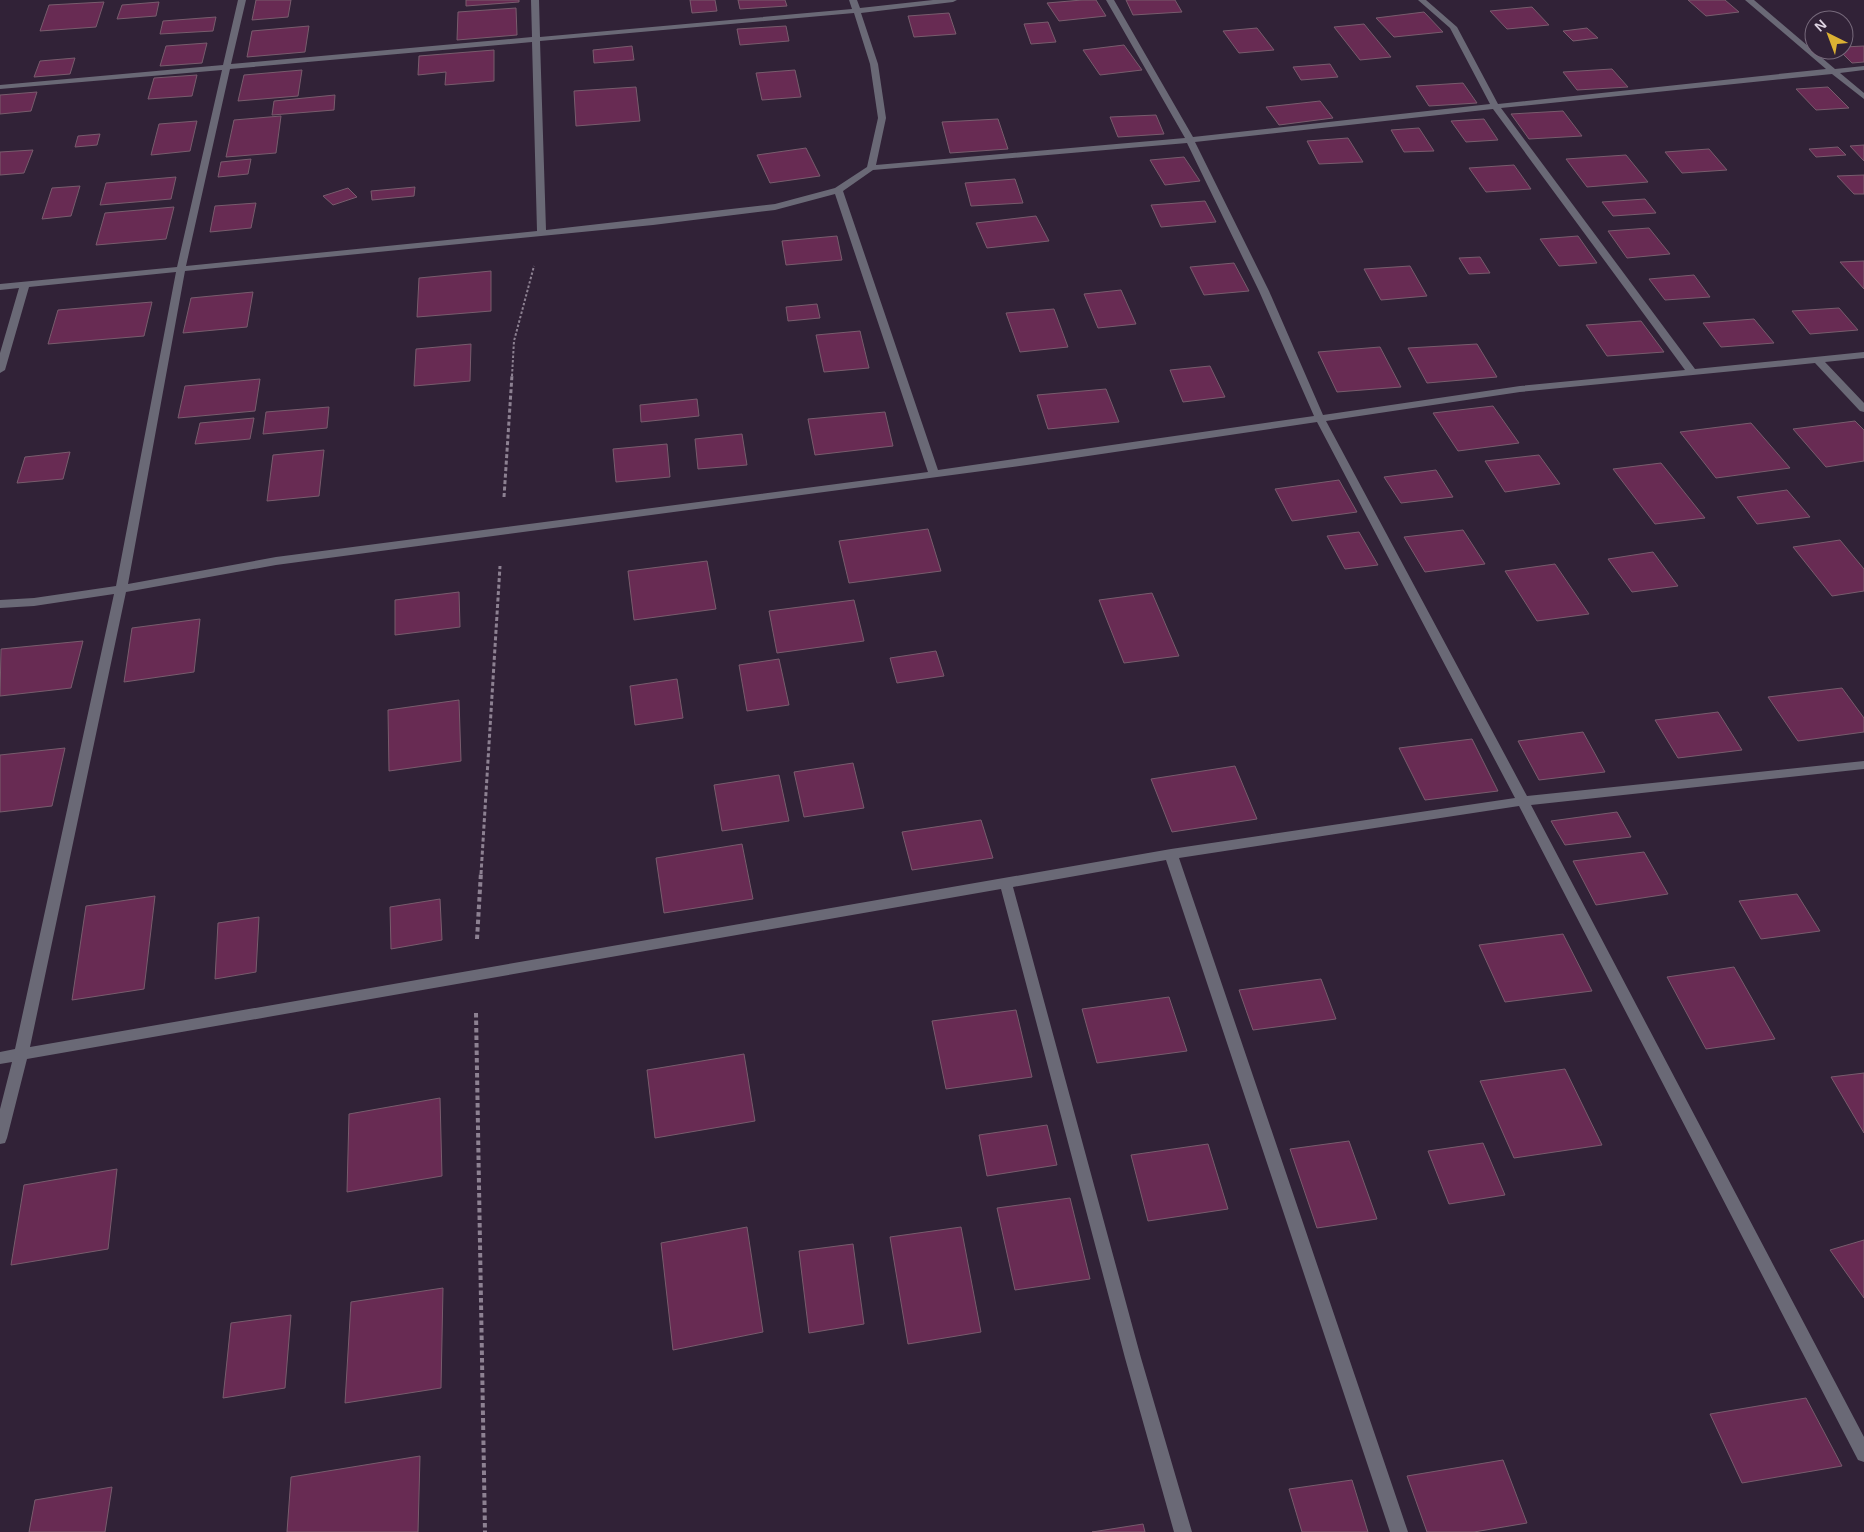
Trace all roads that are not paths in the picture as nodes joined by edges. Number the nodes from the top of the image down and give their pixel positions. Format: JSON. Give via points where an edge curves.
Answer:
{"nodes":[{"id":1,"x":242,"y":0,"type":"edge"},
{"id":2,"x":535,"y":0,"type":"edge"},
{"id":3,"x":853,"y":0,"type":"edge"},
{"id":4,"x":953,"y":0,"type":"edge"},
{"id":5,"x":1110,"y":0,"type":"edge"},
{"id":6,"x":1422,"y":0,"type":"edge"},
{"id":7,"x":1749,"y":0,"type":"edge"},
{"id":8,"x":856,"y":11,"type":"junction"},
{"id":9,"x":536,"y":38,"type":"junction"},
{"id":10,"x":226,"y":67,"type":"junction"},
{"id":11,"x":1864,"y":68,"type":"edge"},
{"id":12,"x":1832,"y":72,"type":"junction"},
{"id":13,"x":0,"y":87,"type":"edge"},
{"id":14,"x":1864,"y":97,"type":"edge"},
{"id":15,"x":1495,"y":106,"type":"junction"},
{"id":16,"x":1190,"y":140,"type":"junction"},
{"id":17,"x":871,"y":168,"type":"junction"},
{"id":18,"x":838,"y":190,"type":"junction"},
{"id":19,"x":542,"y":233,"type":"junction"},
{"id":20,"x":181,"y":269,"type":"junction"},
{"id":21,"x":26,"y":285,"type":"junction"},
{"id":22,"x":0,"y":287,"type":"edge"},
{"id":23,"x":1864,"y":355,"type":"edge"},
{"id":24,"x":1816,"y":359,"type":"junction"},
{"id":25,"x":0,"y":370,"type":"edge"},
{"id":26,"x":1692,"y":372,"type":"junction"},
{"id":27,"x":1864,"y":409,"type":"edge"},
{"id":28,"x":1320,"y":419,"type":"junction"},
{"id":29,"x":934,"y":474,"type":"junction"},
{"id":30,"x":121,"y":589,"type":"junction"},
{"id":31,"x":0,"y":604,"type":"edge"},
{"id":32,"x":1864,"y":764,"type":"edge"},
{"id":33,"x":1523,"y":800,"type":"junction"},
{"id":34,"x":1171,"y":854,"type":"junction"},
{"id":35,"x":1006,"y":884,"type":"junction"},
{"id":36,"x":21,"y":1055,"type":"junction"},
{"id":37,"x":0,"y":1058,"type":"edge"},
{"id":38,"x":0,"y":1138,"type":"edge"},
{"id":39,"x":1864,"y":1454,"type":"edge"},
{"id":40,"x":1183,"y":1532,"type":"edge"},
{"id":41,"x":1399,"y":1532,"type":"edge"}],
"edges":[{"from":1,"to":10,"type":"street"},
{"from":2,"to":9,"type":"street"},
{"from":3,"to":8,"type":"street"},
{"from":4,"to":8,"type":"street"},
{"from":5,"to":16,"type":"street"},
{"from":6,"to":15,"type":"street","via":[[1453,26]]},
{"from":7,"to":12,"type":"street"},
{"from":8,"to":9,"type":"street"},
{"from":8,"to":17,"type":"street","via":[[874,64],[882,118]]},
{"from":9,"to":10,"type":"street"},
{"from":9,"to":19,"type":"street"},
{"from":10,"to":13,"type":"street"},
{"from":10,"to":20,"type":"street"},
{"from":11,"to":12,"type":"street"},
{"from":12,"to":14,"type":"street"},
{"from":12,"to":15,"type":"street"},
{"from":15,"to":16,"type":"street"},
{"from":15,"to":26,"type":"street"},
{"from":16,"to":17,"type":"street"},
{"from":16,"to":28,"type":"street","via":[[1264,291]]},
{"from":17,"to":18,"type":"street"},
{"from":18,"to":19,"type":"street","via":[[775,207]]},
{"from":18,"to":29,"type":"street"},
{"from":19,"to":20,"type":"street"},
{"from":20,"to":21,"type":"street"},
{"from":20,"to":30,"type":"street"},
{"from":21,"to":22,"type":"street"},
{"from":21,"to":25,"type":"street"},
{"from":23,"to":24,"type":"street"},
{"from":24,"to":26,"type":"street"},
{"from":24,"to":27,"type":"street"},
{"from":26,"to":28,"type":"street","via":[[1520,389]]},
{"from":28,"to":29,"type":"street"},
{"from":28,"to":33,"type":"street"},
{"from":29,"to":30,"type":"street","via":[[276,561]]},
{"from":30,"to":31,"type":"street"},
{"from":30,"to":36,"type":"street"},
{"from":32,"to":33,"type":"street"},
{"from":33,"to":34,"type":"street"},
{"from":33,"to":39,"type":"street"},
{"from":34,"to":35,"type":"street"},
{"from":34,"to":41,"type":"street"},
{"from":35,"to":36,"type":"street"},
{"from":35,"to":40,"type":"street","via":[[1130,1348]]},
{"from":36,"to":37,"type":"street"},
{"from":36,"to":38,"type":"street"}]}
